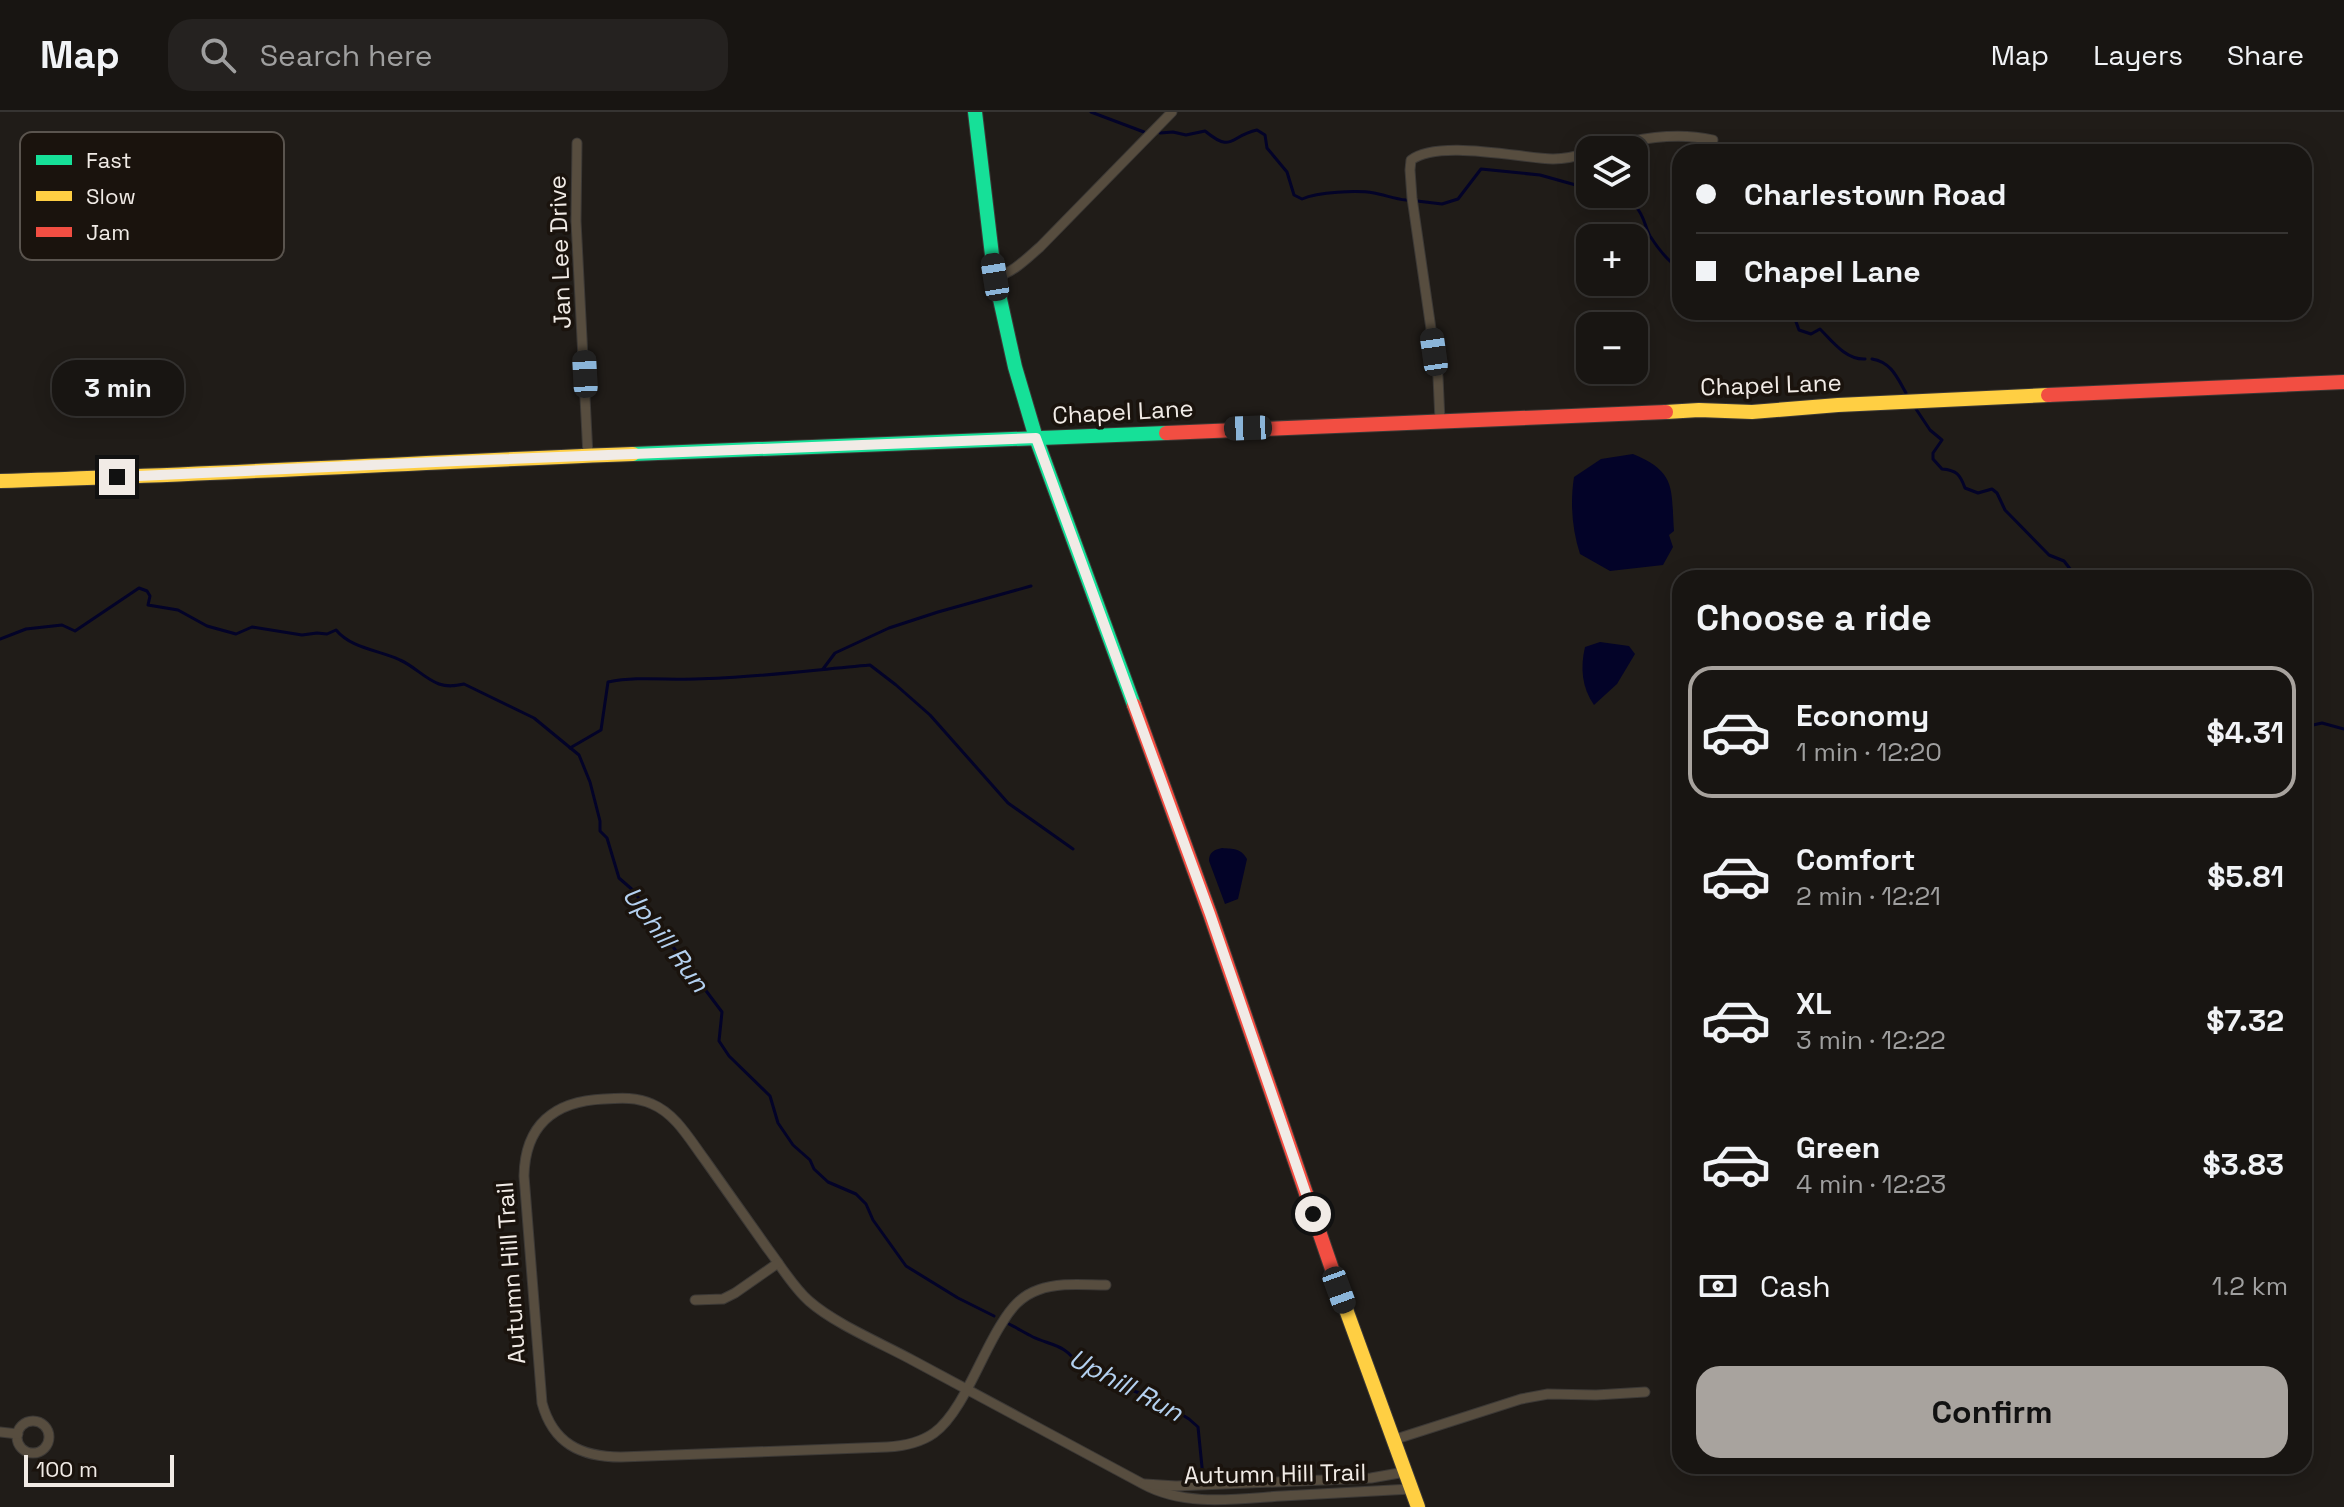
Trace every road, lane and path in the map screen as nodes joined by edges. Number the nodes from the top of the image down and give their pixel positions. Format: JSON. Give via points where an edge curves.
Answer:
{"nodes":[{"id":1,"x":975,"y":112,"type":"edge"},
{"id":2,"x":1172,"y":112,"type":"edge"},
{"id":3,"x":1648,"y":138,"type":"edge"},
{"id":4,"x":1713,"y":140,"type":"dead end"},
{"id":5,"x":577,"y":143,"type":"dead end"},
{"id":6,"x":1576,"y":155,"type":"edge"},
{"id":7,"x":995,"y":277,"type":"junction"},
{"id":8,"x":2344,"y":382,"type":"edge"},
{"id":9,"x":1440,"y":421,"type":"junction"},
{"id":10,"x":1036,"y":438,"type":"junction"},
{"id":11,"x":588,"y":456,"type":"junction"},
{"id":12,"x":0,"y":481,"type":"edge"},
{"id":13,"x":778,"y":1263,"type":"junction"},
{"id":14,"x":1106,"y":1285,"type":"dead end"},
{"id":15,"x":695,"y":1300,"type":"dead end"},
{"id":16,"x":966,"y":1389,"type":"junction"},
{"id":17,"x":1645,"y":1392,"type":"dead end"},
{"id":18,"x":0,"y":1432,"type":"edge"},
{"id":19,"x":18,"y":1434,"type":"dead end"},
{"id":20,"x":1393,"y":1440,"type":"junction"},
{"id":21,"x":1405,"y":1472,"type":"junction"},
{"id":22,"x":1143,"y":1484,"type":"junction"},
{"id":23,"x":1411,"y":1489,"type":"junction"},
{"id":24,"x":1418,"y":1507,"type":"edge"}],
"edges":[{"from":1,"to":7,"type":"street"},
{"from":2,"to":7,"type":"street","via":[[1040,247]]},
{"from":3,"to":4,"type":"street"},
{"from":5,"to":11,"type":"street","name":"Jan Lee Drive"},
{"from":6,"to":9,"type":"street","via":[[1553,159],[1473,151],[1429,153],[1411,160]]},
{"from":7,"to":10,"type":"street","via":[[1010,353]]},
{"from":8,"to":9,"type":"street","name":"Chapel Lane","via":[[1752,412]]},
{"from":9,"to":10,"type":"street","name":"Chapel Lane"},
{"from":10,"to":11,"type":"street","name":"Chapel Lane"},
{"from":10,"to":20,"type":"street","via":[[1210,914]]},
{"from":11,"to":12,"type":"street","name":"Chapel Lane"},
{"from":13,"to":15,"type":"street","via":[[723,1299]]},
{"from":13,"to":16,"type":"street","name":"Autumn Hill Trail","via":[[821,1310]]},
{"from":13,"to":16,"type":"street","name":"Autumn Hill Trail","via":[[666,1112],[644,1101],[620,1098],[572,1103],[552,1113],[526,1151],[524,1176],[538,1373],[551,1426],[569,1445],[607,1457],[901,1446],[935,1433]]},
{"from":14,"to":16,"type":"street","via":[[1052,1286],[1019,1301],[996,1331]]},
{"from":16,"to":22,"type":"street","name":"Autumn Hill Trail"},
{"from":17,"to":20,"type":"street","via":[[1521,1399]]},
{"from":18,"to":19,"type":"street"},
{"from":20,"to":21,"type":"street"},
{"from":21,"to":22,"type":"street","name":"Autumn Hill Trail","via":[[1371,1478]]},
{"from":21,"to":23,"type":"street"},
{"from":22,"to":23,"type":"street","name":"Autumn Hill Trail","via":[[1172,1496],[1212,1500]]},
{"from":23,"to":24,"type":"street"}]}
